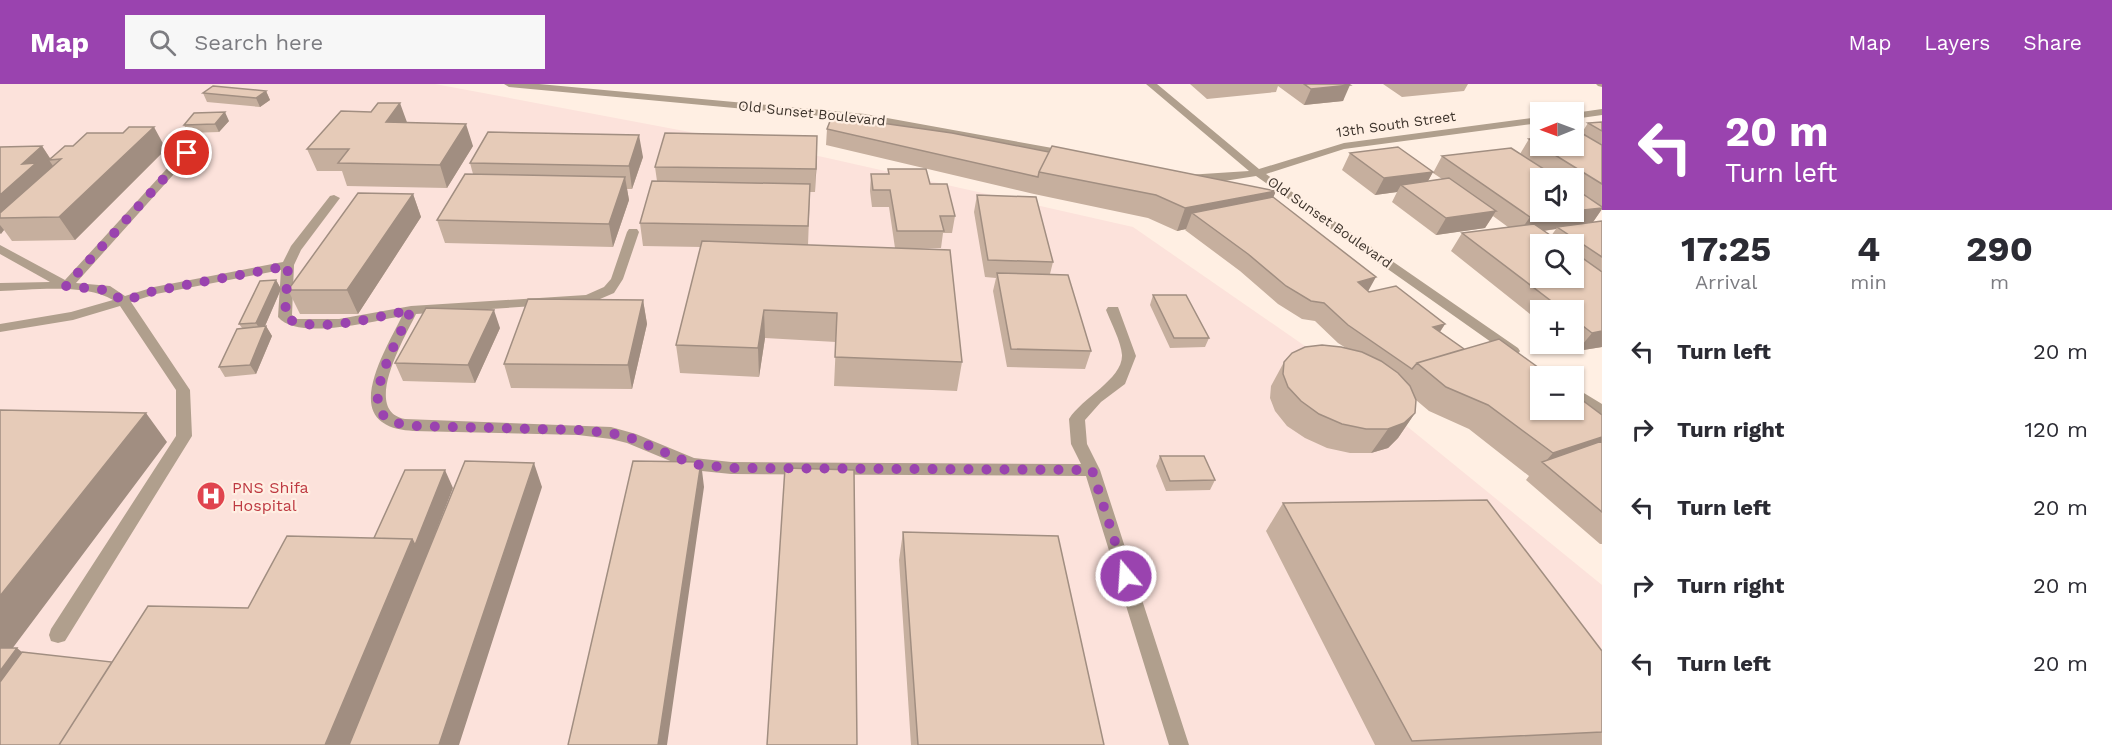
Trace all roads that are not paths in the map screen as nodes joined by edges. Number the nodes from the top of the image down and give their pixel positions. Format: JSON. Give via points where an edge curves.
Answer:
{"nodes":[{"id":1,"x":509,"y":84,"type":"edge"},
{"id":2,"x":1151,"y":84,"type":"edge"},
{"id":3,"x":1602,"y":112,"type":"edge"},
{"id":4,"x":1584,"y":115,"type":"edge"},
{"id":5,"x":1530,"y":121,"type":"edge"},
{"id":6,"x":187,"y":153,"type":"dead end"},
{"id":7,"x":1076,"y":155,"type":"edge"},
{"id":8,"x":1258,"y":172,"type":"junction"},
{"id":9,"x":1178,"y":177,"type":"edge"},
{"id":10,"x":334,"y":198,"type":"dead end"},
{"id":11,"x":633,"y":232,"type":"dead end"},
{"id":12,"x":0,"y":249,"type":"edge"},
{"id":13,"x":288,"y":266,"type":"junction"},
{"id":14,"x":66,"y":286,"type":"junction"},
{"id":15,"x":0,"y":287,"type":"edge"},
{"id":16,"x":124,"y":301,"type":"junction"},
{"id":17,"x":411,"y":310,"type":"junction"},
{"id":18,"x":1113,"y":310,"type":"dead end"},
{"id":19,"x":0,"y":327,"type":"edge"},
{"id":20,"x":1520,"y":356,"type":"edge"},
{"id":21,"x":1584,"y":398,"type":"edge"},
{"id":22,"x":1600,"y":407,"type":"edge"},
{"id":23,"x":1092,"y":470,"type":"junction"},
{"id":24,"x":58,"y":635,"type":"dead end"},
{"id":25,"x":1179,"y":745,"type":"edge"}],
"edges":[{"from":1,"to":7,"type":"street","name":"Old Sunset Boulevard","via":[[865,117]]},
{"from":2,"to":8,"type":"street"},
{"from":3,"to":4,"type":"street"},
{"from":5,"to":8,"type":"street","name":"13th South Street","via":[[1344,146]]},
{"from":6,"to":14,"type":"street"},
{"from":8,"to":9,"type":"street","name":"Old Sunset Boulevard"},
{"from":8,"to":20,"type":"street","name":"Old Sunset Boulevard"},
{"from":10,"to":13,"type":"street","via":[[295,249]]},
{"from":11,"to":17,"type":"street","via":[[617,279],[609,290],[588,299]]},
{"from":12,"to":14,"type":"street"},
{"from":13,"to":16,"type":"street","via":[[154,291]]},
{"from":13,"to":17,"type":"street","via":[[285,317],[294,323],[339,323]]},
{"from":14,"to":15,"type":"street"},
{"from":14,"to":16,"type":"street","via":[[105,290]]},
{"from":16,"to":19,"type":"street","via":[[73,316]]},
{"from":16,"to":24,"type":"street","via":[[183,390],[184,436]]},
{"from":17,"to":23,"type":"street","via":[[377,385],[381,414],[392,422],[611,433],[692,464],[730,468]]},
{"from":18,"to":23,"type":"street","via":[[1129,356],[1120,381],[1096,398],[1077,419],[1079,444]]},
{"from":21,"to":22,"type":"street"},
{"from":23,"to":25,"type":"street"}]}
